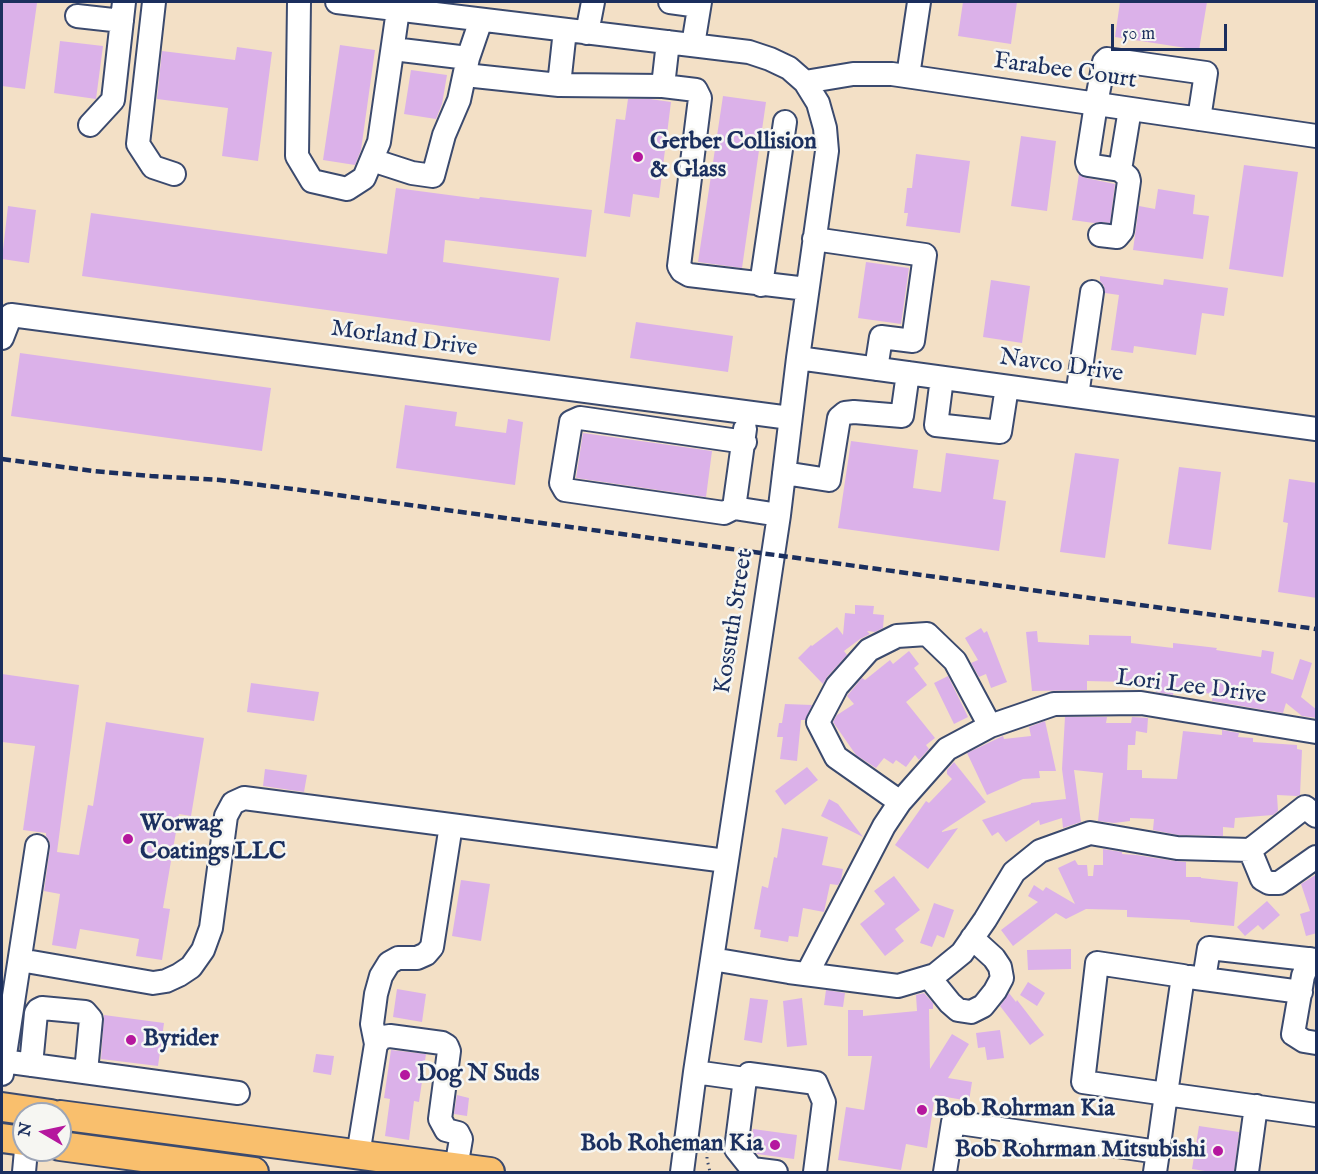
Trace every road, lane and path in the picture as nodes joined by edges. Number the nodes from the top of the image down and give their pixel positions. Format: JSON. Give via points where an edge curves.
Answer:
{"nodes":[{"id":1,"x":154,"y":2,"type":"edge"},
{"id":2,"x":299,"y":2,"type":"edge"},
{"id":3,"x":337,"y":2,"type":"edge"},
{"id":4,"x":593,"y":2,"type":"edge"},
{"id":5,"x":670,"y":2,"type":"edge"},
{"id":6,"x":919,"y":2,"type":"edge"},
{"id":7,"x":700,"y":4,"type":"edge"},
{"id":8,"x":389,"y":6,"type":"edge"},
{"id":9,"x":457,"y":9,"type":"edge"},
{"id":10,"x":123,"y":11,"type":"edge"},
{"id":11,"x":77,"y":16,"type":"dead end"},
{"id":12,"x":481,"y":20,"type":"junction"},
{"id":13,"x":576,"y":31,"type":"junction"},
{"id":14,"x":668,"y":42,"type":"junction"},
{"id":15,"x":693,"y":45,"type":"junction"},
{"id":16,"x":393,"y":49,"type":"junction"},
{"id":17,"x":466,"y":66,"type":"junction"},
{"id":18,"x":908,"y":76,"type":"junction"},
{"id":19,"x":805,"y":82,"type":"junction"},
{"id":20,"x":559,"y":85,"type":"junction"},
{"id":21,"x":663,"y":86,"type":"junction"},
{"id":22,"x":1096,"y":104,"type":"junction"},
{"id":23,"x":1130,"y":109,"type":"junction"},
{"id":24,"x":1199,"y":119,"type":"junction"},
{"id":25,"x":785,"y":122,"type":"dead end"},
{"id":26,"x":90,"y":125,"type":"dead end"},
{"id":27,"x":1317,"y":136,"type":"edge"},
{"id":28,"x":372,"y":160,"type":"junction"},
{"id":29,"x":1120,"y":170,"type":"junction"},
{"id":30,"x":174,"y":174,"type":"dead end"},
{"id":31,"x":1100,"y":234,"type":"dead end"},
{"id":32,"x":814,"y":239,"type":"junction"},
{"id":33,"x":761,"y":285,"type":"junction"},
{"id":34,"x":807,"y":290,"type":"junction"},
{"id":35,"x":1092,"y":292,"type":"dead end"},
{"id":36,"x":7,"y":311,"type":"edge"},
{"id":37,"x":2,"y":338,"type":"edge"},
{"id":38,"x":798,"y":358,"type":"junction"},
{"id":39,"x":876,"y":369,"type":"junction"},
{"id":40,"x":908,"y":373,"type":"junction"},
{"id":41,"x":942,"y":378,"type":"junction"},
{"id":42,"x":1007,"y":387,"type":"junction"},
{"id":43,"x":583,"y":391,"type":"junction"},
{"id":44,"x":1077,"y":396,"type":"junction"},
{"id":45,"x":746,"y":413,"type":"junction"},
{"id":46,"x":579,"y":418,"type":"junction"},
{"id":47,"x":790,"y":418,"type":"junction"},
{"id":48,"x":1317,"y":429,"type":"edge"},
{"id":49,"x":745,"y":442,"type":"junction"},
{"id":50,"x":784,"y":473,"type":"junction"},
{"id":51,"x":734,"y":508,"type":"junction"},
{"id":52,"x":778,"y":515,"type":"junction"},
{"id":53,"x":990,"y":726,"type":"junction"},
{"id":54,"x":1317,"y":732,"type":"edge"},
{"id":55,"x":900,"y":802,"type":"junction"},
{"id":56,"x":1313,"y":804,"type":"edge"},
{"id":57,"x":451,"y":825,"type":"junction"},
{"id":58,"x":37,"y":846,"type":"dead end"},
{"id":59,"x":1250,"y":850,"type":"junction"},
{"id":60,"x":1317,"y":857,"type":"edge"},
{"id":61,"x":726,"y":861,"type":"junction"},
{"id":62,"x":972,"y":938,"type":"junction"},
{"id":63,"x":712,"y":959,"type":"junction"},
{"id":64,"x":20,"y":960,"type":"junction"},
{"id":65,"x":1313,"y":960,"type":"edge"},
{"id":66,"x":807,"y":974,"type":"junction"},
{"id":67,"x":929,"y":977,"type":"junction"},
{"id":68,"x":1194,"y":977,"type":"junction"},
{"id":69,"x":1301,"y":992,"type":"junction"},
{"id":70,"x":1317,"y":1043,"type":"edge"},
{"id":71,"x":376,"y":1044,"type":"junction"},
{"id":72,"x":31,"y":1065,"type":"junction"},
{"id":73,"x":2,"y":1068,"type":"edge"},
{"id":74,"x":86,"y":1072,"type":"junction"},
{"id":75,"x":694,"y":1072,"type":"junction"},
{"id":76,"x":745,"y":1079,"type":"junction"},
{"id":77,"x":238,"y":1093,"type":"dead end"},
{"id":78,"x":1166,"y":1094,"type":"junction"},
{"id":79,"x":1256,"y":1106,"type":"junction"},
{"id":80,"x":1317,"y":1114,"type":"edge"},
{"id":81,"x":72,"y":1117,"type":"edge"},
{"id":82,"x":72,"y":1148,"type":"edge"},
{"id":83,"x":358,"y":1155,"type":"junction"},
{"id":84,"x":1157,"y":1162,"type":"edge"},
{"id":85,"x":169,"y":1167,"type":"edge"},
{"id":86,"x":456,"y":1168,"type":"junction"},
{"id":87,"x":254,"y":1173,"type":"edge"},
{"id":88,"x":490,"y":1173,"type":"edge"},
{"id":89,"x":682,"y":1173,"type":"edge"},
{"id":90,"x":776,"y":1173,"type":"edge"},
{"id":91,"x":815,"y":1173,"type":"edge"},
{"id":92,"x":945,"y":1173,"type":"edge"},
{"id":93,"x":1247,"y":1173,"type":"edge"}],
"edges":[{"from":1,"to":30,"type":"street","via":[[138,144],[153,167]]},
{"from":2,"to":28,"type":"street","via":[[297,156],[312,181],[347,189],[363,178]]},
{"from":3,"to":8,"type":"street"},
{"from":4,"to":13,"type":"street"},
{"from":5,"to":7,"type":"street"},
{"from":6,"to":18,"type":"street"},
{"from":7,"to":15,"type":"street"},
{"from":8,"to":9,"type":"street"},
{"from":8,"to":16,"type":"street"},
{"from":9,"to":12,"type":"street"},
{"from":10,"to":11,"type":"street"},
{"from":10,"to":26,"type":"street","via":[[112,100]]},
{"from":12,"to":13,"type":"street"},
{"from":12,"to":17,"type":"street"},
{"from":13,"to":14,"type":"street"},
{"from":13,"to":20,"type":"street"},
{"from":14,"to":15,"type":"street"},
{"from":14,"to":21,"type":"street"},
{"from":15,"to":19,"type":"street","via":[[770,58]]},
{"from":16,"to":17,"type":"street"},
{"from":16,"to":28,"type":"street","via":[[379,142]]},
{"from":17,"to":20,"type":"street"},
{"from":17,"to":28,"type":"street","via":[[459,100],[433,176]]},
{"from":18,"to":19,"type":"street","name":"Farabee Court","via":[[853,74]]},
{"from":18,"to":22,"type":"street","name":"Farabee Court"},
{"from":19,"to":32,"type":"street","name":"Kossuth Street","via":[[818,103],[827,151]]},
{"from":20,"to":21,"type":"street"},
{"from":21,"to":33,"type":"street","via":[[696,90],[700,98],[679,266],[689,275]]},
{"from":22,"to":23,"type":"street","name":"Farabee Court"},
{"from":22,"to":24,"type":"street","via":[[1107,59],[1206,73]]},
{"from":22,"to":29,"type":"street","via":[[1088,165]]},
{"from":23,"to":24,"type":"street","name":"Farabee Court"},
{"from":23,"to":29,"type":"street"},
{"from":24,"to":27,"type":"street","name":"Farabee Court"},
{"from":25,"to":33,"type":"street"},
{"from":29,"to":31,"type":"street","via":[[1129,182],[1122,231],[1117,237]]},
{"from":32,"to":34,"type":"street","name":"Kossuth Street"},
{"from":32,"to":39,"type":"street","via":[[925,255],[913,341],[881,337]]},
{"from":33,"to":34,"type":"street"},
{"from":34,"to":38,"type":"street","name":"Kossuth Street"},
{"from":35,"to":44,"type":"street"},
{"from":36,"to":37,"type":"street"},
{"from":36,"to":43,"type":"street","name":"Morland Drive"},
{"from":38,"to":39,"type":"street","name":"Navco Drive"},
{"from":38,"to":47,"type":"street","name":"Kossuth Street"},
{"from":39,"to":40,"type":"street","name":"Navco Drive"},
{"from":40,"to":41,"type":"street","name":"Navco Drive"},
{"from":40,"to":50,"type":"street","via":[[902,416],[854,412],[839,418],[829,480]]},
{"from":41,"to":42,"type":"street","name":"Navco Drive"},
{"from":41,"to":42,"type":"street","via":[[936,425],[1000,432]]},
{"from":42,"to":44,"type":"street","name":"Navco Drive"},
{"from":43,"to":45,"type":"street","name":"Morland Drive"},
{"from":43,"to":46,"type":"street"},
{"from":44,"to":48,"type":"street","name":"Navco Drive"},
{"from":45,"to":47,"type":"street","name":"Morland Drive"},
{"from":45,"to":49,"type":"street"},
{"from":46,"to":49,"type":"street"},
{"from":46,"to":51,"type":"street","via":[[571,422],[561,483],[565,490],[724,513]]},
{"from":47,"to":50,"type":"street","name":"Kossuth Street"},
{"from":49,"to":51,"type":"street"},
{"from":50,"to":52,"type":"street","name":"Kossuth Street"},
{"from":51,"to":52,"type":"street"},
{"from":52,"to":61,"type":"street","name":"Kossuth Street"},
{"from":53,"to":54,"type":"street","name":"Lori Lee Drive","via":[[1054,704],[1141,703]]},
{"from":53,"to":55,"type":"street","name":"Lori Lee Drive","via":[[947,749]]},
{"from":53,"to":55,"type":"street","via":[[955,661],[927,634],[897,636],[869,650],[837,686],[819,722],[836,757]]},
{"from":55,"to":66,"type":"street","name":"Lori Lee Drive"},
{"from":56,"to":59,"type":"street"},
{"from":57,"to":61,"type":"street"},
{"from":57,"to":64,"type":"street","via":[[244,798],[233,803],[226,816],[211,928],[203,950],[179,975],[153,983]]},
{"from":57,"to":71,"type":"street","via":[[432,947],[417,958],[398,958],[389,963],[381,976],[372,1024]]},
{"from":58,"to":64,"type":"street"},
{"from":59,"to":60,"type":"street","via":[[1262,879],[1269,883],[1279,883]]},
{"from":59,"to":62,"type":"street","via":[[1178,848],[1090,833],[1040,851],[1014,872]]},
{"from":61,"to":63,"type":"street","name":"Kossuth Street"},
{"from":62,"to":67,"type":"street","via":[[962,953]]},
{"from":62,"to":67,"type":"street","via":[[994,958],[1002,978],[983,1006],[958,1010]]},
{"from":63,"to":66,"type":"street"},
{"from":63,"to":75,"type":"street","name":"Kossuth Street"},
{"from":64,"to":73,"type":"street"},
{"from":65,"to":68,"type":"street","via":[[1209,948]]},
{"from":65,"to":69,"type":"street","via":[[1303,976]]},
{"from":66,"to":67,"type":"street","via":[[898,986]]},
{"from":68,"to":69,"type":"street"},
{"from":68,"to":78,"type":"street"},
{"from":68,"to":78,"type":"street","via":[[1097,963],[1083,1082]]},
{"from":69,"to":70,"type":"street","via":[[1293,1034]]},
{"from":71,"to":83,"type":"street"},
{"from":71,"to":86,"type":"street","via":[[390,1036],[447,1046],[440,1119],[446,1130],[458,1133],[461,1139]]},
{"from":72,"to":73,"type":"street"},
{"from":72,"to":74,"type":"street"},
{"from":72,"to":74,"type":"street","via":[[38,1010],[85,1012],[91,1018]]},
{"from":74,"to":77,"type":"street"},
{"from":75,"to":76,"type":"street"},
{"from":75,"to":89,"type":"street","name":"Kossuth Street"},
{"from":76,"to":90,"type":"street","via":[[736,1149],[752,1169]]},
{"from":76,"to":91,"type":"street","via":[[749,1074],[816,1083],[824,1102]]},
{"from":78,"to":79,"type":"street"},
{"from":78,"to":84,"type":"street"},
{"from":79,"to":80,"type":"street"},
{"from":79,"to":93,"type":"street"},
{"from":81,"to":83,"type":"main road"},
{"from":82,"to":85,"type":"main road"},
{"from":83,"to":86,"type":"main road"},
{"from":84,"to":92,"type":"street","via":[[953,1122]]},
{"from":85,"to":87,"type":"main road"},
{"from":86,"to":88,"type":"main road"}]}
